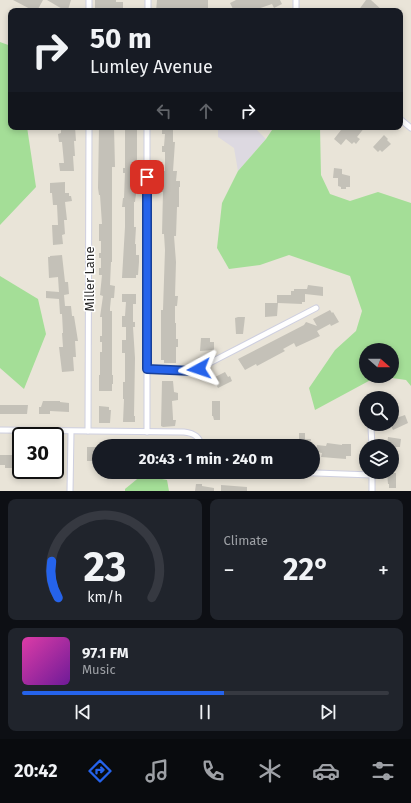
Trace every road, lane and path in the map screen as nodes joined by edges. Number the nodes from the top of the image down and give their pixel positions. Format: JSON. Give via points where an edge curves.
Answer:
{"nodes":[{"id":1,"x":403,"y":121,"type":"edge"},
{"id":2,"x":411,"y":128,"type":"edge"},
{"id":3,"x":89,"y":130,"type":"edge"},
{"id":4,"x":147,"y":130,"type":"edge"},
{"id":5,"x":316,"y":308,"type":"dead end"},
{"id":6,"x":147,"y":369,"type":"junction"},
{"id":7,"x":0,"y":430,"type":"edge"},
{"id":8,"x":71,"y":432,"type":"junction"},
{"id":9,"x":88,"y":432,"type":"junction"},
{"id":10,"x":147,"y":432,"type":"junction"},
{"id":11,"x":198,"y":439,"type":"edge"},
{"id":12,"x":320,"y":473,"type":"edge"},
{"id":13,"x":359,"y":474,"type":"edge"},
{"id":14,"x":372,"y":479,"type":"edge"},
{"id":15,"x":70,"y":491,"type":"edge"},
{"id":16,"x":372,"y":491,"type":"edge"}],
"edges":[{"from":1,"to":2,"type":"street"},
{"from":3,"to":9,"type":"street","name":"Miller Lane"},
{"from":4,"to":6,"type":"street"},
{"from":5,"to":6,"type":"street","via":[[196,370]]},
{"from":6,"to":10,"type":"street"},
{"from":7,"to":8,"type":"street"},
{"from":8,"to":9,"type":"street"},
{"from":8,"to":15,"type":"street"},
{"from":9,"to":10,"type":"street"},
{"from":10,"to":11,"type":"street","via":[[191,432]]},
{"from":12,"to":13,"type":"street"},
{"from":14,"to":16,"type":"street"}]}
